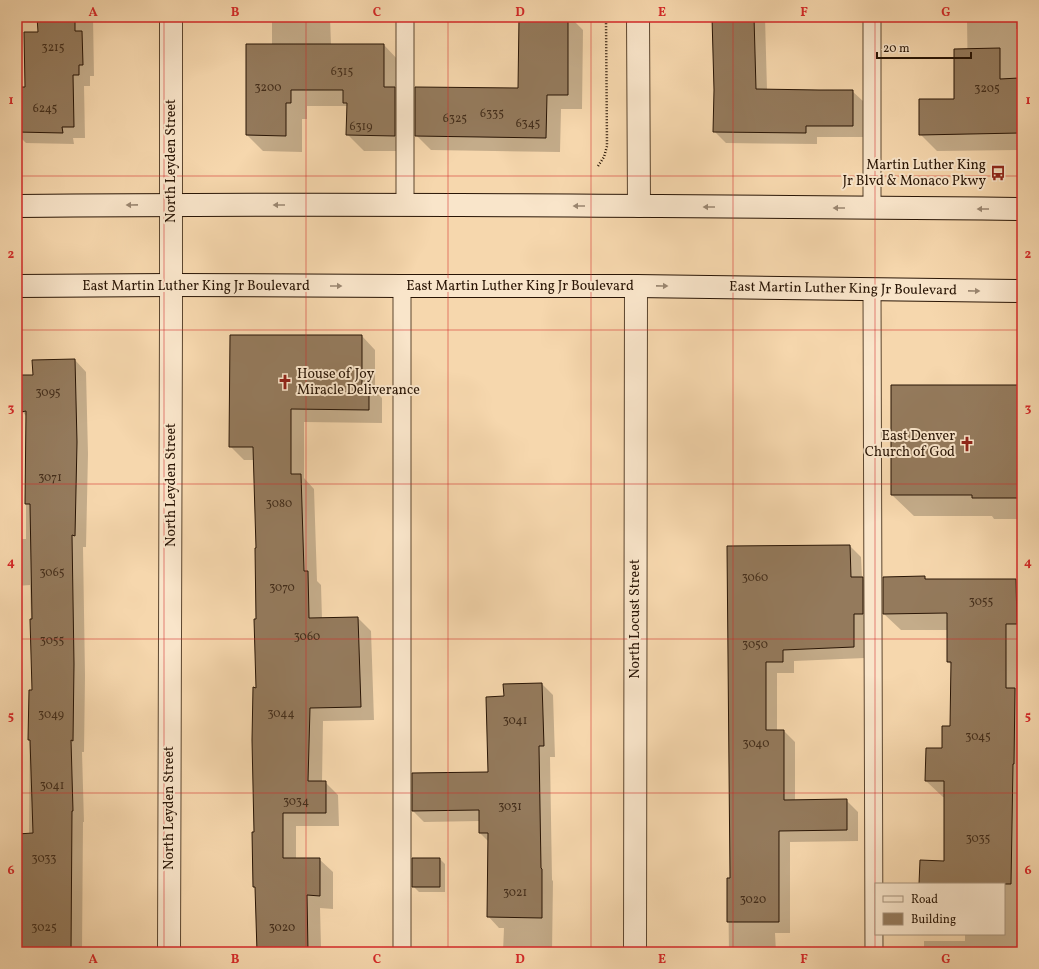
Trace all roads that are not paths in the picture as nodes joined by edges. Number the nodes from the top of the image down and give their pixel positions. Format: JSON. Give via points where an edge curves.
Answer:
{"nodes":[{"id":1,"x":171,"y":17,"type":"edge"},
{"id":2,"x":405,"y":17,"type":"edge"},
{"id":3,"x":638,"y":17,"type":"edge"},
{"id":4,"x":872,"y":17,"type":"edge"},
{"id":5,"x":171,"y":205,"type":"junction"},
{"id":6,"x":405,"y":205,"type":"junction"},
{"id":7,"x":17,"y":206,"type":"edge"},
{"id":8,"x":639,"y":206,"type":"junction"},
{"id":9,"x":872,"y":208,"type":"junction"},
{"id":10,"x":1022,"y":209,"type":"edge"},
{"id":11,"x":171,"y":285,"type":"junction"},
{"id":12,"x":17,"y":286,"type":"edge"},
{"id":13,"x":402,"y":286,"type":"junction"},
{"id":14,"x":636,"y":286,"type":"junction"},
{"id":15,"x":872,"y":289,"type":"junction"},
{"id":16,"x":1022,"y":292,"type":"edge"},
{"id":17,"x":169,"y":952,"type":"edge"},
{"id":18,"x":402,"y":952,"type":"edge"},
{"id":19,"x":635,"y":952,"type":"edge"},
{"id":20,"x":874,"y":952,"type":"edge"}],
"edges":[{"from":1,"to":5,"type":"main road","name":"North Leyden Street"},
{"from":2,"to":6,"type":"lane"},
{"from":3,"to":8,"type":"main road"},
{"from":4,"to":9,"type":"lane"},
{"from":6,"to":5,"type":"main road","one_way":true},
{"from":5,"to":7,"type":"main road","one_way":true},
{"from":5,"to":11,"type":"main road","name":"North Leyden Street"},
{"from":8,"to":6,"type":"main road","one_way":true},
{"from":9,"to":8,"type":"main road","one_way":true},
{"from":10,"to":9,"type":"main road","one_way":true},
{"from":11,"to":12,"type":"main road","name":"East Martin Luther King Jr Boulevard"},
{"from":11,"to":13,"type":"main road","name":"East Martin Luther King Jr Boulevard","one_way":true},
{"from":11,"to":17,"type":"main road","name":"North Leyden Street"},
{"from":13,"to":14,"type":"main road","name":"East Martin Luther King Jr Boulevard"},
{"from":13,"to":18,"type":"lane"},
{"from":14,"to":15,"type":"main road","name":"East Martin Luther King Jr Boulevard","one_way":true},
{"from":14,"to":19,"type":"main road","name":"North Locust Street"},
{"from":15,"to":16,"type":"main road","name":"East Martin Luther King Jr Boulevard","one_way":true},
{"from":15,"to":20,"type":"lane"}]}
